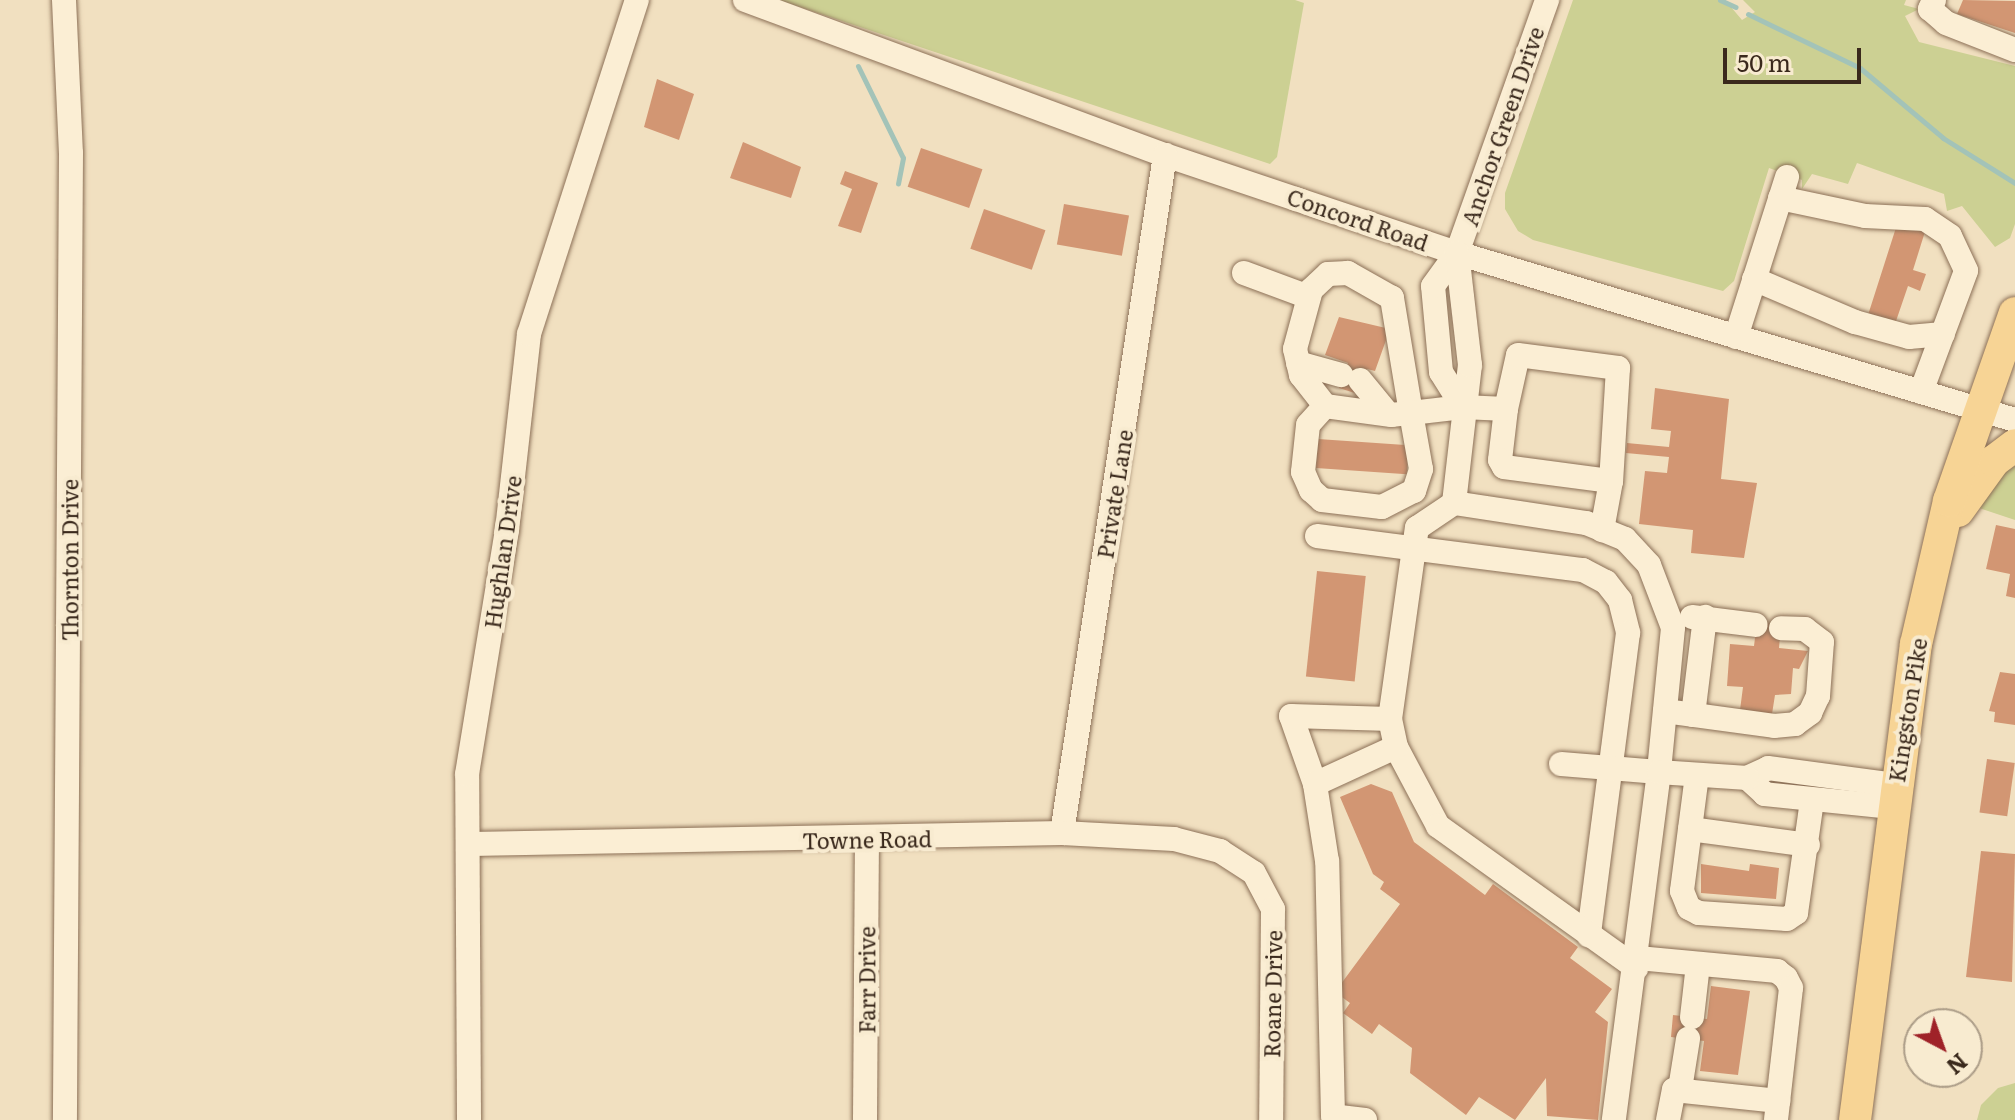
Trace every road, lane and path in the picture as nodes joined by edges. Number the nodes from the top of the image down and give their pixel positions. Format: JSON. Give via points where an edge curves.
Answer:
{"nodes":[{"id":1,"x":64,"y":0,"type":"edge"},
{"id":2,"x":637,"y":0,"type":"edge"},
{"id":3,"x":745,"y":0,"type":"edge"},
{"id":4,"x":1547,"y":0,"type":"edge"},
{"id":5,"x":1934,"y":0,"type":"edge"},
{"id":6,"x":2015,"y":50,"type":"edge"},
{"id":7,"x":1165,"y":155,"type":"junction"},
{"id":8,"x":1457,"y":253,"type":"junction"},
{"id":9,"x":1244,"y":273,"type":"dead end"},
{"id":10,"x":1754,"y":279,"type":"junction"},
{"id":11,"x":1309,"y":297,"type":"junction"},
{"id":12,"x":2015,"y":313,"type":"edge"},
{"id":13,"x":1943,"y":334,"type":"junction"},
{"id":14,"x":1736,"y":337,"type":"junction"},
{"id":15,"x":1298,"y":363,"type":"junction"},
{"id":16,"x":1921,"y":392,"type":"junction"},
{"id":17,"x":1325,"y":406,"type":"junction"},
{"id":18,"x":1463,"y":407,"type":"junction"},
{"id":19,"x":1506,"y":409,"type":"junction"},
{"id":20,"x":1980,"y":410,"type":"junction"},
{"id":21,"x":1399,"y":413,"type":"junction"},
{"id":22,"x":2015,"y":420,"type":"edge"},
{"id":23,"x":2015,"y":445,"type":"edge"},
{"id":24,"x":1611,"y":481,"type":"junction"},
{"id":25,"x":1454,"y":503,"type":"junction"},
{"id":26,"x":1602,"y":530,"type":"junction"},
{"id":27,"x":1317,"y":536,"type":"dead end"},
{"id":28,"x":1939,"y":540,"type":"junction"},
{"id":29,"x":1414,"y":545,"type":"junction"},
{"id":30,"x":1670,"y":616,"type":"junction"},
{"id":31,"x":1705,"y":617,"type":"junction"},
{"id":32,"x":1665,"y":711,"type":"junction"},
{"id":33,"x":1693,"y":715,"type":"junction"},
{"id":34,"x":1390,"y":719,"type":"junction"},
{"id":35,"x":1396,"y":747,"type":"junction"},
{"id":36,"x":1561,"y":764,"type":"dead end"},
{"id":37,"x":1613,"y":768,"type":"junction"},
{"id":38,"x":1659,"y":772,"type":"junction"},
{"id":39,"x":1697,"y":775,"type":"junction"},
{"id":40,"x":1747,"y":778,"type":"junction"},
{"id":41,"x":1315,"y":784,"type":"junction"},
{"id":42,"x":1894,"y":796,"type":"junction"},
{"id":43,"x":1812,"y":800,"type":"junction"},
{"id":44,"x":1690,"y":829,"type":"junction"},
{"id":45,"x":1062,"y":833,"type":"junction"},
{"id":46,"x":867,"y":840,"type":"junction"},
{"id":47,"x":471,"y":844,"type":"junction"},
{"id":48,"x":1808,"y":845,"type":"junction"},
{"id":49,"x":1254,"y":873,"type":"joint"},
{"id":50,"x":1646,"y":884,"type":"junction"},
{"id":51,"x":1682,"y":891,"type":"junction"},
{"id":52,"x":1589,"y":935,"type":"junction"},
{"id":53,"x":1637,"y":963,"type":"junction"},
{"id":54,"x":1698,"y":964,"type":"junction"},
{"id":55,"x":1680,"y":1089,"type":"junction"},
{"id":56,"x":1777,"y":1111,"type":"edge"},
{"id":57,"x":65,"y":1120,"type":"edge"},
{"id":58,"x":469,"y":1120,"type":"edge"},
{"id":59,"x":865,"y":1120,"type":"edge"},
{"id":60,"x":1271,"y":1120,"type":"edge"},
{"id":61,"x":1365,"y":1120,"type":"edge"},
{"id":62,"x":1614,"y":1120,"type":"edge"},
{"id":63,"x":1668,"y":1120,"type":"edge"},
{"id":64,"x":1855,"y":1120,"type":"edge"}],
"edges":[{"from":1,"to":57,"type":"street","name":"Thornton Drive","via":[[71,153]]},
{"from":2,"to":47,"type":"street","name":"Hughlan Drive","via":[[529,334],[507,530],[467,774]]},
{"from":3,"to":7,"type":"street","name":"Concord Road"},
{"from":4,"to":8,"type":"street","name":"Anchor Green Drive"},
{"from":5,"to":6,"type":"street","via":[[1930,9],[1946,23]]},
{"from":7,"to":8,"type":"street","name":"Concord Road"},
{"from":7,"to":45,"type":"street","name":"Private Lane"},
{"from":8,"to":14,"type":"street","name":"Concord Road"},
{"from":8,"to":18,"type":"street","via":[[1470,365]]},
{"from":9,"to":11,"type":"street"},
{"from":10,"to":13,"type":"street","via":[[1855,322],[1909,337]]},
{"from":10,"to":13,"type":"street","via":[[1783,187],[1940,225],[1966,271]]},
{"from":10,"to":14,"type":"street"},
{"from":11,"to":15,"type":"street","via":[[1295,349]]},
{"from":11,"to":21,"type":"street","via":[[1328,274],[1348,273],[1383,288],[1392,298]]},
{"from":12,"to":20,"type":"main road","name":"Kingston Pike"},
{"from":13,"to":16,"type":"street"},
{"from":14,"to":16,"type":"street","name":"Concord Road"},
{"from":15,"to":17,"type":"street"},
{"from":15,"to":21,"type":"street","via":[[1351,378]]},
{"from":16,"to":20,"type":"street","name":"Concord Road"},
{"from":17,"to":21,"type":"street"},
{"from":17,"to":21,"type":"street","via":[[1308,425],[1303,472],[1311,490],[1322,500],[1382,507],[1414,491],[1421,469]]},
{"from":18,"to":19,"type":"street"},
{"from":18,"to":21,"type":"street"},
{"from":18,"to":25,"type":"street"},
{"from":19,"to":24,"type":"street","via":[[1500,460],[1504,467]]},
{"from":19,"to":24,"type":"street","via":[[1518,355],[1618,368]]},
{"from":20,"to":22,"type":"street","name":"Concord Road"},
{"from":20,"to":28,"type":"main road","name":"Kingston Pike"},
{"from":23,"to":28,"type":"main road","via":[[1981,477]]},
{"from":24,"to":26,"type":"street"},
{"from":25,"to":26,"type":"street"},
{"from":25,"to":29,"type":"street","via":[[1417,528]]},
{"from":26,"to":30,"type":"street","via":[[1625,539],[1649,565]]},
{"from":27,"to":29,"type":"street"},
{"from":28,"to":42,"type":"main road","name":"Kingston Pike"},
{"from":29,"to":34,"type":"street"},
{"from":29,"to":37,"type":"street","via":[[1554,564],[1606,582],[1620,600],[1628,633]]},
{"from":30,"to":31,"type":"street"},
{"from":30,"to":32,"type":"street"},
{"from":31,"to":33,"type":"street"},
{"from":31,"to":33,"type":"street","via":[[1805,629],[1822,642],[1818,696],[1810,713],[1795,724]]},
{"from":32,"to":33,"type":"street"},
{"from":32,"to":38,"type":"street"},
{"from":34,"to":35,"type":"street"},
{"from":34,"to":41,"type":"street","via":[[1291,716]]},
{"from":35,"to":41,"type":"street"},
{"from":35,"to":52,"type":"street","via":[[1438,826]]},
{"from":36,"to":37,"type":"street"},
{"from":37,"to":38,"type":"street"},
{"from":37,"to":52,"type":"street"},
{"from":38,"to":39,"type":"street"},
{"from":38,"to":50,"type":"street"},
{"from":39,"to":40,"type":"street"},
{"from":39,"to":44,"type":"street"},
{"from":40,"to":42,"type":"street","via":[[1768,768]]},
{"from":40,"to":43,"type":"street","via":[[1765,794]]},
{"from":41,"to":61,"type":"street","via":[[1327,861],[1333,1116]]},
{"from":42,"to":43,"type":"street"},
{"from":42,"to":64,"type":"main road","name":"Kingston Pike"},
{"from":43,"to":48,"type":"street"},
{"from":44,"to":48,"type":"street"},
{"from":44,"to":51,"type":"street"},
{"from":45,"to":46,"type":"street","name":"Towne Road"},
{"from":45,"to":49,"type":"street","name":"Towne Road","via":[[1174,839],[1220,851]]},
{"from":46,"to":47,"type":"street","name":"Towne Road"},
{"from":46,"to":59,"type":"street","name":"Farr Drive"},
{"from":47,"to":58,"type":"street","name":"Hughlan Drive"},
{"from":48,"to":51,"type":"street","via":[[1803,895],[1787,919],[1699,913],[1689,908]]},
{"from":49,"to":60,"type":"street","name":"Roane Drive","via":[[1273,909]]},
{"from":50,"to":51,"type":"street"},
{"from":50,"to":53,"type":"street"},
{"from":52,"to":53,"type":"street"},
{"from":53,"to":54,"type":"street"},
{"from":53,"to":62,"type":"street"},
{"from":54,"to":55,"type":"street"},
{"from":54,"to":56,"type":"street","via":[[1777,971],[1786,978],[1791,988]]},
{"from":55,"to":56,"type":"street"},
{"from":55,"to":63,"type":"street","via":[[1670,1095]]}]}
